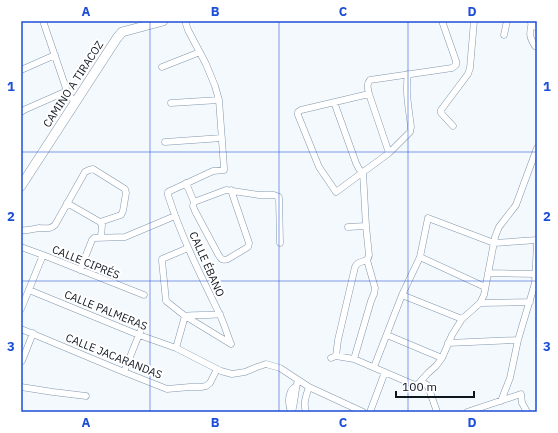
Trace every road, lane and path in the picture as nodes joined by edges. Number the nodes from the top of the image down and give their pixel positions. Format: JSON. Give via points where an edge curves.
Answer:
{"nodes":[{"id":1,"x":43,"y":21,"type":"edge"},
{"id":2,"x":163,"y":21,"type":"edge"},
{"id":3,"x":185,"y":21,"type":"edge"},
{"id":4,"x":442,"y":21,"type":"edge"},
{"id":5,"x":474,"y":21,"type":"edge"},
{"id":6,"x":507,"y":21,"type":"edge"},
{"id":7,"x":533,"y":22,"type":"edge"},
{"id":8,"x":504,"y":35,"type":"dead end"},
{"id":9,"x":535,"y":46,"type":"dead end"},
{"id":10,"x":200,"y":52,"type":"junction"},
{"id":11,"x":55,"y":55,"type":"junction"},
{"id":12,"x":162,"y":67,"type":"dead end"},
{"id":13,"x":21,"y":70,"type":"edge"},
{"id":14,"x":408,"y":74,"type":"junction"},
{"id":15,"x":67,"y":91,"type":"junction"},
{"id":16,"x":369,"y":94,"type":"junction"},
{"id":17,"x":219,"y":100,"type":"junction"},
{"id":18,"x":76,"y":102,"type":"junction"},
{"id":19,"x":334,"y":102,"type":"junction"},
{"id":20,"x":171,"y":103,"type":"dead end"},
{"id":21,"x":21,"y":112,"type":"edge"},
{"id":22,"x":453,"y":126,"type":"dead end"},
{"id":23,"x":222,"y":138,"type":"junction"},
{"id":24,"x":165,"y":142,"type":"dead end"},
{"id":25,"x":537,"y":148,"type":"edge"},
{"id":26,"x":389,"y":153,"type":"junction"},
{"id":27,"x":363,"y":173,"type":"junction"},
{"id":28,"x":186,"y":184,"type":"junction"},
{"id":29,"x":21,"y":186,"type":"edge"},
{"id":30,"x":231,"y":190,"type":"junction"},
{"id":31,"x":194,"y":202,"type":"junction"},
{"id":32,"x":67,"y":203,"type":"junction"},
{"id":33,"x":175,"y":216,"type":"junction"},
{"id":34,"x":100,"y":222,"type":"junction"},
{"id":35,"x":366,"y":226,"type":"junction"},
{"id":36,"x":348,"y":227,"type":"dead end"},
{"id":37,"x":21,"y":230,"type":"edge"},
{"id":38,"x":101,"y":237,"type":"junction"},
{"id":39,"x":537,"y":240,"type":"edge"},
{"id":40,"x":280,"y":243,"type":"dead end"},
{"id":41,"x":494,"y":243,"type":"junction"},
{"id":42,"x":537,"y":243,"type":"edge"},
{"id":43,"x":21,"y":248,"type":"edge"},
{"id":44,"x":188,"y":248,"type":"junction"},
{"id":45,"x":43,"y":255,"type":"junction"},
{"id":46,"x":420,"y":257,"type":"junction"},
{"id":47,"x":367,"y":260,"type":"junction"},
{"id":48,"x":80,"y":270,"type":"junction"},
{"id":49,"x":488,"y":273,"type":"junction"},
{"id":50,"x":535,"y":274,"type":"junction"},
{"id":51,"x":485,"y":287,"type":"junction"},
{"id":52,"x":29,"y":290,"type":"junction"},
{"id":53,"x":144,"y":295,"type":"dead end"},
{"id":54,"x":402,"y":295,"type":"junction"},
{"id":55,"x":530,"y":302,"type":"junction"},
{"id":56,"x":480,"y":303,"type":"junction"},
{"id":57,"x":21,"y":309,"type":"edge"},
{"id":58,"x":220,"y":314,"type":"junction"},
{"id":59,"x":186,"y":316,"type":"junction"},
{"id":60,"x":462,"y":319,"type":"junction"},
{"id":61,"x":142,"y":327,"type":"dead end"},
{"id":62,"x":21,"y":329,"type":"edge"},
{"id":63,"x":33,"y":333,"type":"junction"},
{"id":64,"x":138,"y":335,"type":"junction"},
{"id":65,"x":387,"y":335,"type":"junction"},
{"id":66,"x":518,"y":340,"type":"junction"},
{"id":67,"x":448,"y":343,"type":"junction"},
{"id":68,"x":176,"y":348,"type":"junction"},
{"id":69,"x":442,"y":358,"type":"junction"},
{"id":70,"x":354,"y":359,"type":"junction"},
{"id":71,"x":22,"y":361,"type":"dead end"},
{"id":72,"x":374,"y":367,"type":"junction"},
{"id":73,"x":217,"y":369,"type":"junction"},
{"id":74,"x":124,"y":372,"type":"junction"},
{"id":75,"x":385,"y":372,"type":"junction"},
{"id":76,"x":421,"y":382,"type":"junction"},
{"id":77,"x":297,"y":383,"type":"junction"},
{"id":78,"x":309,"y":386,"type":"junction"},
{"id":79,"x":21,"y":387,"type":"edge"},
{"id":80,"x":86,"y":396,"type":"dead end"},
{"id":81,"x":502,"y":400,"type":"junction"},
{"id":82,"x":291,"y":412,"type":"edge"},
{"id":83,"x":306,"y":412,"type":"edge"},
{"id":84,"x":363,"y":412,"type":"edge"},
{"id":85,"x":370,"y":412,"type":"edge"},
{"id":86,"x":437,"y":412,"type":"edge"},
{"id":87,"x":467,"y":412,"type":"edge"},
{"id":88,"x":527,"y":412,"type":"edge"}],
"edges":[{"from":1,"to":11,"type":"street"},
{"from":2,"to":18,"type":"street","name":"CAMINO A TIRACOZ","via":[[122,32]]},
{"from":3,"to":10,"type":"street"},
{"from":4,"to":14,"type":"street","via":[[456,65],[452,68]]},
{"from":5,"to":22,"type":"street","via":[[468,74],[441,110]]},
{"from":6,"to":8,"type":"street"},
{"from":7,"to":9,"type":"street","via":[[530,30],[531,40]]},
{"from":10,"to":12,"type":"street"},
{"from":10,"to":17,"type":"street"},
{"from":11,"to":13,"type":"street"},
{"from":11,"to":15,"type":"street"},
{"from":14,"to":16,"type":"street","via":[[370,80],[367,86]]},
{"from":14,"to":26,"type":"street","via":[[410,132]]},
{"from":15,"to":18,"type":"street"},
{"from":15,"to":21,"type":"street"},
{"from":16,"to":19,"type":"street"},
{"from":16,"to":26,"type":"street"},
{"from":17,"to":20,"type":"street"},
{"from":17,"to":23,"type":"street"},
{"from":18,"to":29,"type":"street","name":"CAMINO A TIRACOZ"},
{"from":19,"to":27,"type":"street","via":[[356,164]]},
{"from":19,"to":27,"type":"street","via":[[298,112],[319,167],[336,192]]},
{"from":23,"to":24,"type":"street"},
{"from":23,"to":28,"type":"street","via":[[224,170],[213,171]]},
{"from":25,"to":41,"type":"street","via":[[516,205],[499,227]]},
{"from":26,"to":27,"type":"street"},
{"from":27,"to":35,"type":"street"},
{"from":28,"to":31,"type":"street"},
{"from":28,"to":33,"type":"street","name":"CALLE ÉBANO","via":[[168,192]]},
{"from":30,"to":31,"type":"street"},
{"from":30,"to":31,"type":"street","via":[[249,245],[228,259],[222,260],[218,254],[195,211]]},
{"from":30,"to":40,"type":"street","via":[[274,195],[279,198]]},
{"from":32,"to":34,"type":"street"},
{"from":32,"to":34,"type":"street","via":[[85,172],[92,169],[125,189],[126,193],[121,215]]},
{"from":32,"to":37,"type":"street","via":[[52,228]]},
{"from":33,"to":38,"type":"street","via":[[125,237]]},
{"from":33,"to":44,"type":"street","name":"CALLE ÉBANO"},
{"from":34,"to":38,"type":"street"},
{"from":35,"to":36,"type":"street"},
{"from":35,"to":47,"type":"street","via":[[369,255]]},
{"from":38,"to":48,"type":"street","via":[[92,240]]},
{"from":39,"to":41,"type":"street"},
{"from":41,"to":46,"type":"street","via":[[428,218]]},
{"from":41,"to":49,"type":"street"},
{"from":42,"to":50,"type":"street"},
{"from":43,"to":45,"type":"street","name":"CALLE CIPRÉS"},
{"from":44,"to":58,"type":"street","name":"CALLE ÉBANO"},
{"from":44,"to":59,"type":"street","via":[[162,259],[166,301]]},
{"from":45,"to":48,"type":"street","name":"CALLE CIPRÉS"},
{"from":45,"to":52,"type":"street"},
{"from":46,"to":51,"type":"street"},
{"from":46,"to":54,"type":"street"},
{"from":47,"to":70,"type":"street","via":[[375,288]]},
{"from":47,"to":70,"type":"street","via":[[356,264],[334,357]]},
{"from":48,"to":53,"type":"street","name":"CALLE CIPRÉS"},
{"from":49,"to":50,"type":"street"},
{"from":49,"to":51,"type":"street"},
{"from":50,"to":55,"type":"street"},
{"from":51,"to":56,"type":"street"},
{"from":52,"to":57,"type":"street"},
{"from":52,"to":64,"type":"street","name":"CALLE PALMERAS"},
{"from":54,"to":60,"type":"street"},
{"from":54,"to":65,"type":"street"},
{"from":55,"to":56,"type":"street"},
{"from":55,"to":66,"type":"street"},
{"from":56,"to":60,"type":"street"},
{"from":58,"to":59,"type":"street"},
{"from":58,"to":59,"type":"street","name":"CALLE ÉBANO","via":[[231,344]]},
{"from":59,"to":68,"type":"street"},
{"from":60,"to":67,"type":"street"},
{"from":61,"to":64,"type":"street"},
{"from":62,"to":63,"type":"street","name":"CALLE JACARANDAS"},
{"from":63,"to":71,"type":"street"},
{"from":63,"to":74,"type":"street","name":"CALLE JACARANDAS"},
{"from":64,"to":68,"type":"street","name":"CALLE PALMERAS"},
{"from":64,"to":74,"type":"street"},
{"from":65,"to":69,"type":"street"},
{"from":65,"to":72,"type":"street"},
{"from":66,"to":67,"type":"street"},
{"from":66,"to":81,"type":"street","via":[[510,378]]},
{"from":67,"to":69,"type":"street"},
{"from":68,"to":73,"type":"street","name":"CALLE PALMERAS"},
{"from":69,"to":76,"type":"street"},
{"from":70,"to":72,"type":"street"},
{"from":72,"to":75,"type":"street"},
{"from":73,"to":74,"type":"street","name":"CALLE JACARANDAS","via":[[206,386],[167,389]]},
{"from":73,"to":77,"type":"street","name":"CALLE PALMERAS","via":[[232,374],[266,364],[280,368]]},
{"from":75,"to":76,"type":"street","via":[[416,385]]},
{"from":75,"to":85,"type":"street"},
{"from":76,"to":86,"type":"street","via":[[429,388]]},
{"from":77,"to":78,"type":"street","name":"CALLE PALMERAS"},
{"from":77,"to":82,"type":"street"},
{"from":78,"to":83,"type":"street","via":[[304,401]]},
{"from":78,"to":84,"type":"street","name":"CALLE PALMERAS"},
{"from":79,"to":80,"type":"street"},
{"from":81,"to":87,"type":"street"},
{"from":81,"to":88,"type":"street","via":[[521,394]]}]}
